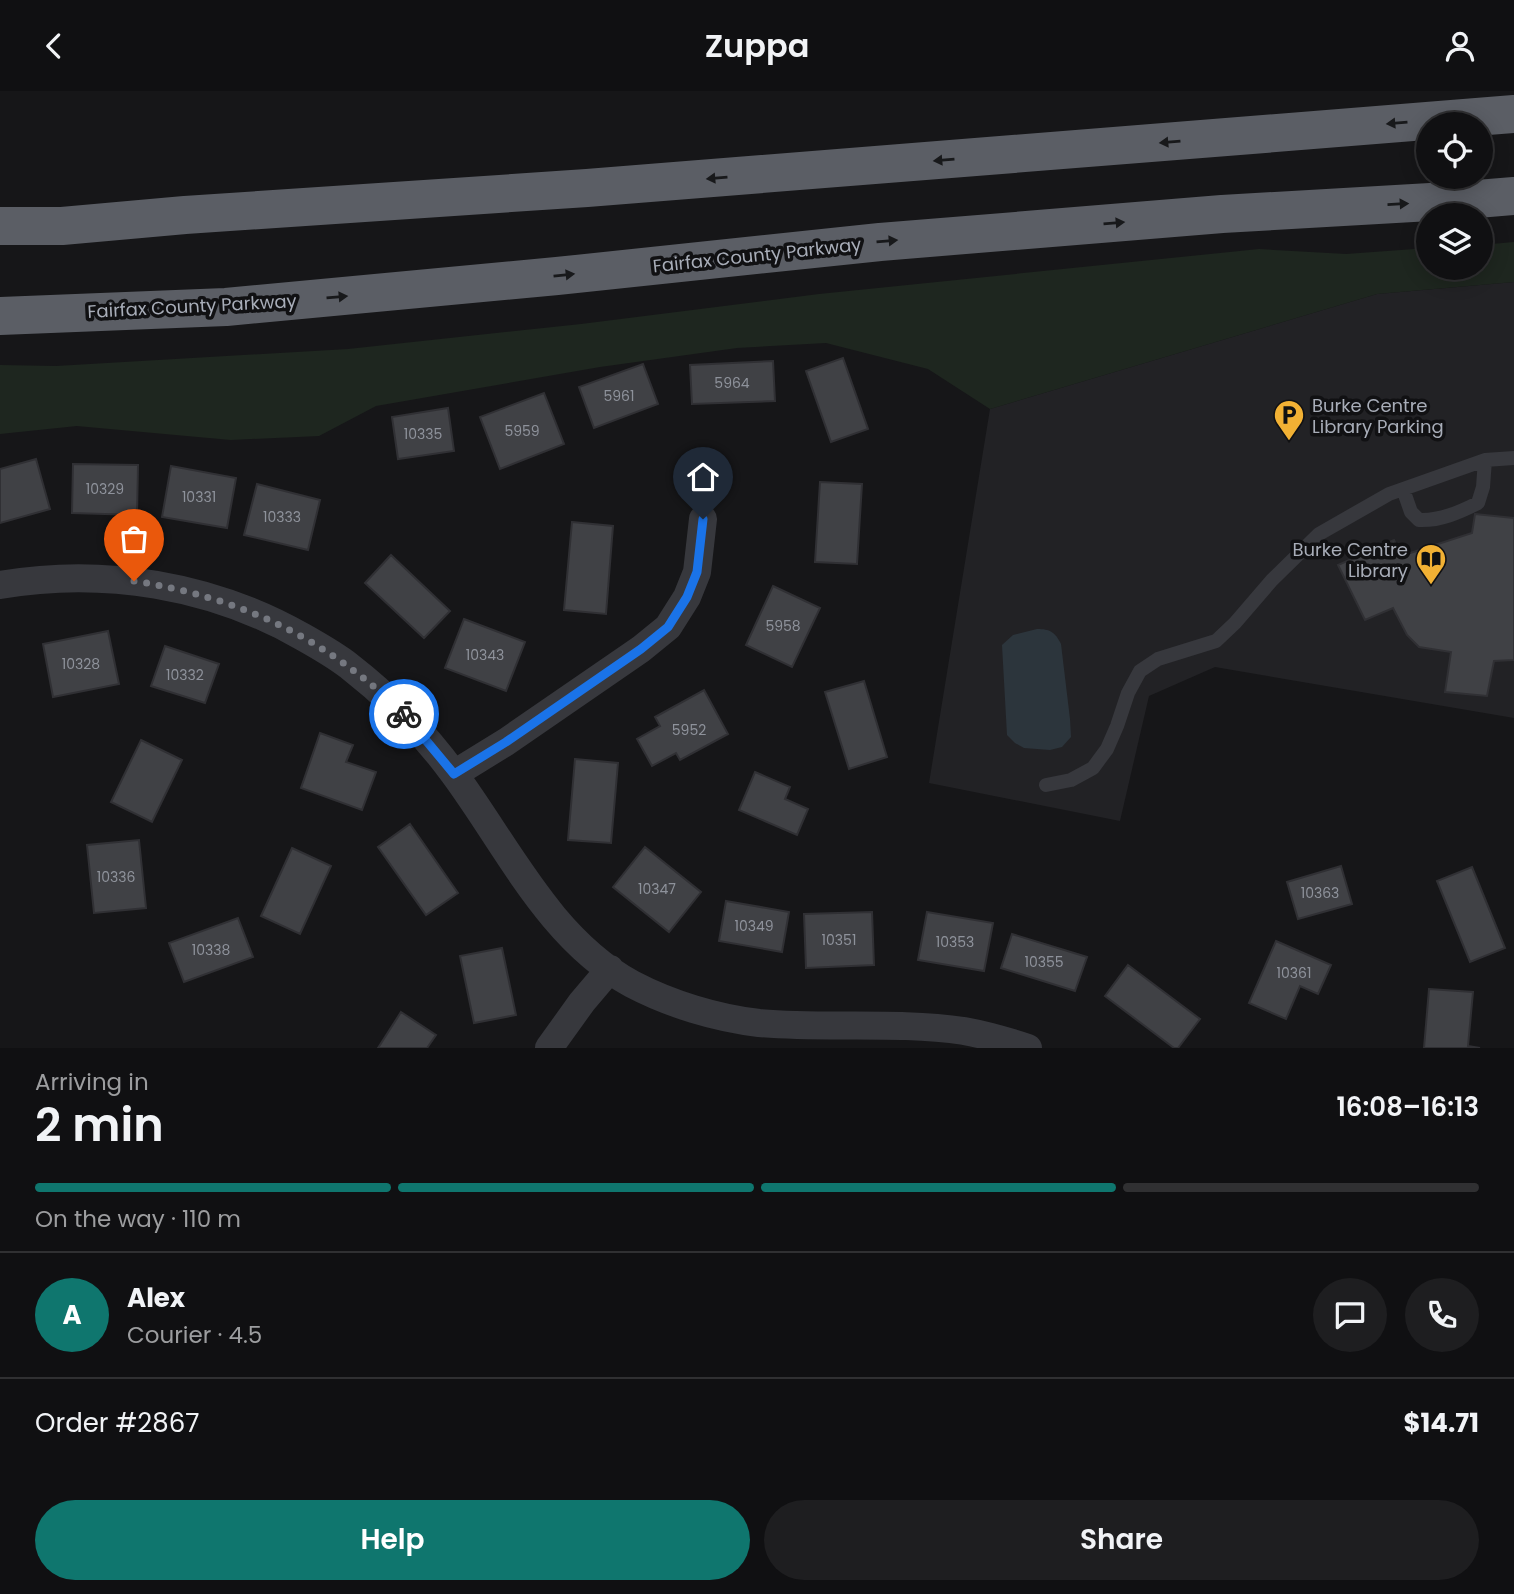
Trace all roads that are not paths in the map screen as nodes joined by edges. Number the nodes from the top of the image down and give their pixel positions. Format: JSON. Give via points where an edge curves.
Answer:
{"nodes":[{"id":1,"x":1514,"y":114,"type":"edge"},
{"id":2,"x":1514,"y":196,"type":"edge"},
{"id":3,"x":0,"y":226,"type":"edge"},
{"id":4,"x":0,"y":316,"type":"edge"},
{"id":5,"x":1514,"y":459,"type":"edge"},
{"id":6,"x":1485,"y":460,"type":"junction"},
{"id":7,"x":1403,"y":489,"type":"junction"},
{"id":8,"x":703,"y":519,"type":"dead end"},
{"id":9,"x":0,"y":585,"type":"edge"},
{"id":10,"x":454,"y":774,"type":"junction"},
{"id":11,"x":1046,"y":785,"type":"dead end"},
{"id":12,"x":610,"y":969,"type":"junction"},
{"id":13,"x":877,"y":1037,"type":"edge"},
{"id":14,"x":549,"y":1048,"type":"edge"},
{"id":15,"x":1028,"y":1048,"type":"edge"}],
"edges":[{"from":1,"to":3,"type":"highway","one_way":true,"via":[[587,188],[62,226]]},
{"from":4,"to":2,"type":"highway","name":"Fairfax County Parkway","one_way":true,"via":[[226,307],[880,242]]},
{"from":5,"to":6,"type":"lane"},
{"from":6,"to":7,"type":"lane"},
{"from":6,"to":7,"type":"lane","via":[[1478,503],[1464,510],[1419,520]]},
{"from":7,"to":11,"type":"lane","via":[[1319,534],[1216,641],[1158,659],[1140,671],[1107,749],[1093,768],[1071,781]]},
{"from":8,"to":10,"type":"street","via":[[697,572],[668,627]]},
{"from":9,"to":10,"type":"street","via":[[52,579],[134,581],[172,587],[249,611],[348,665],[408,719]]},
{"from":10,"to":12,"type":"street","via":[[539,899]]},
{"from":12,"to":13,"type":"street","via":[[681,1005],[723,1017]]},
{"from":12,"to":14,"type":"street"},
{"from":13,"to":15,"type":"street","via":[[926,1028],[964,1031]]}]}
